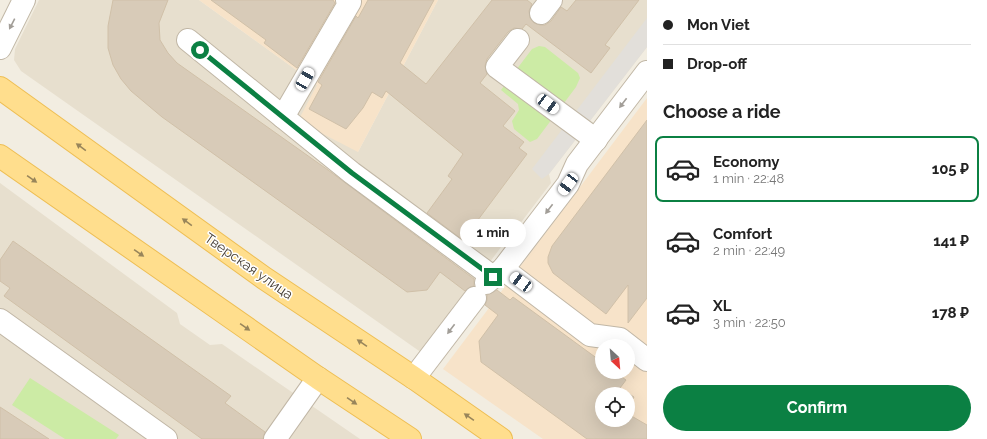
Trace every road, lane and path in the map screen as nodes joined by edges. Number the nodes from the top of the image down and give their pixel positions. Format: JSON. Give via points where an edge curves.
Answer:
{"nodes":[{"id":1,"x":24,"y":0,"type":"edge"},
{"id":2,"x":349,"y":1,"type":"edge"},
{"id":3,"x":188,"y":40,"type":"dead end"},
{"id":4,"x":518,"y":40,"type":"dead end"},
{"id":5,"x":0,"y":48,"type":"edge"},
{"id":6,"x":647,"y":72,"type":"edge"},
{"id":7,"x":0,"y":88,"type":"edge"},
{"id":8,"x":283,"y":117,"type":"junction"},
{"id":9,"x":596,"y":140,"type":"junction"},
{"id":10,"x":0,"y":156,"type":"edge"},
{"id":11,"x":489,"y":281,"type":"junction"},
{"id":12,"x":0,"y":320,"type":"edge"},
{"id":13,"x":647,"y":360,"type":"edge"},
{"id":14,"x":318,"y":378,"type":"junction"},
{"id":15,"x":414,"y":378,"type":"junction"},
{"id":16,"x":166,"y":439,"type":"edge"},
{"id":17,"x":275,"y":439,"type":"edge"},
{"id":18,"x":410,"y":439,"type":"edge"},
{"id":19,"x":501,"y":439,"type":"edge"}],
"edges":[{"from":1,"to":5,"type":"street","one_way":true},
{"from":2,"to":8,"type":"street"},
{"from":3,"to":8,"type":"street"},
{"from":4,"to":9,"type":"street","via":[[497,67]]},
{"from":6,"to":9,"type":"street","one_way":true},
{"from":15,"to":7,"type":"main road","name":"Тверская улица","one_way":true,"via":[[264,278]]},
{"from":8,"to":11,"type":"street"},
{"from":9,"to":11,"type":"street","one_way":true,"via":[[577,164],[568,184]]},
{"from":10,"to":14,"type":"main road","one_way":true},
{"from":11,"to":13,"type":"street","via":[[590,335],[620,339]]},
{"from":11,"to":15,"type":"street","one_way":true},
{"from":12,"to":16,"type":"street"},
{"from":14,"to":17,"type":"street"},
{"from":14,"to":18,"type":"main road","one_way":true},
{"from":19,"to":15,"type":"main road","name":"Тверская улица","one_way":true}]}
